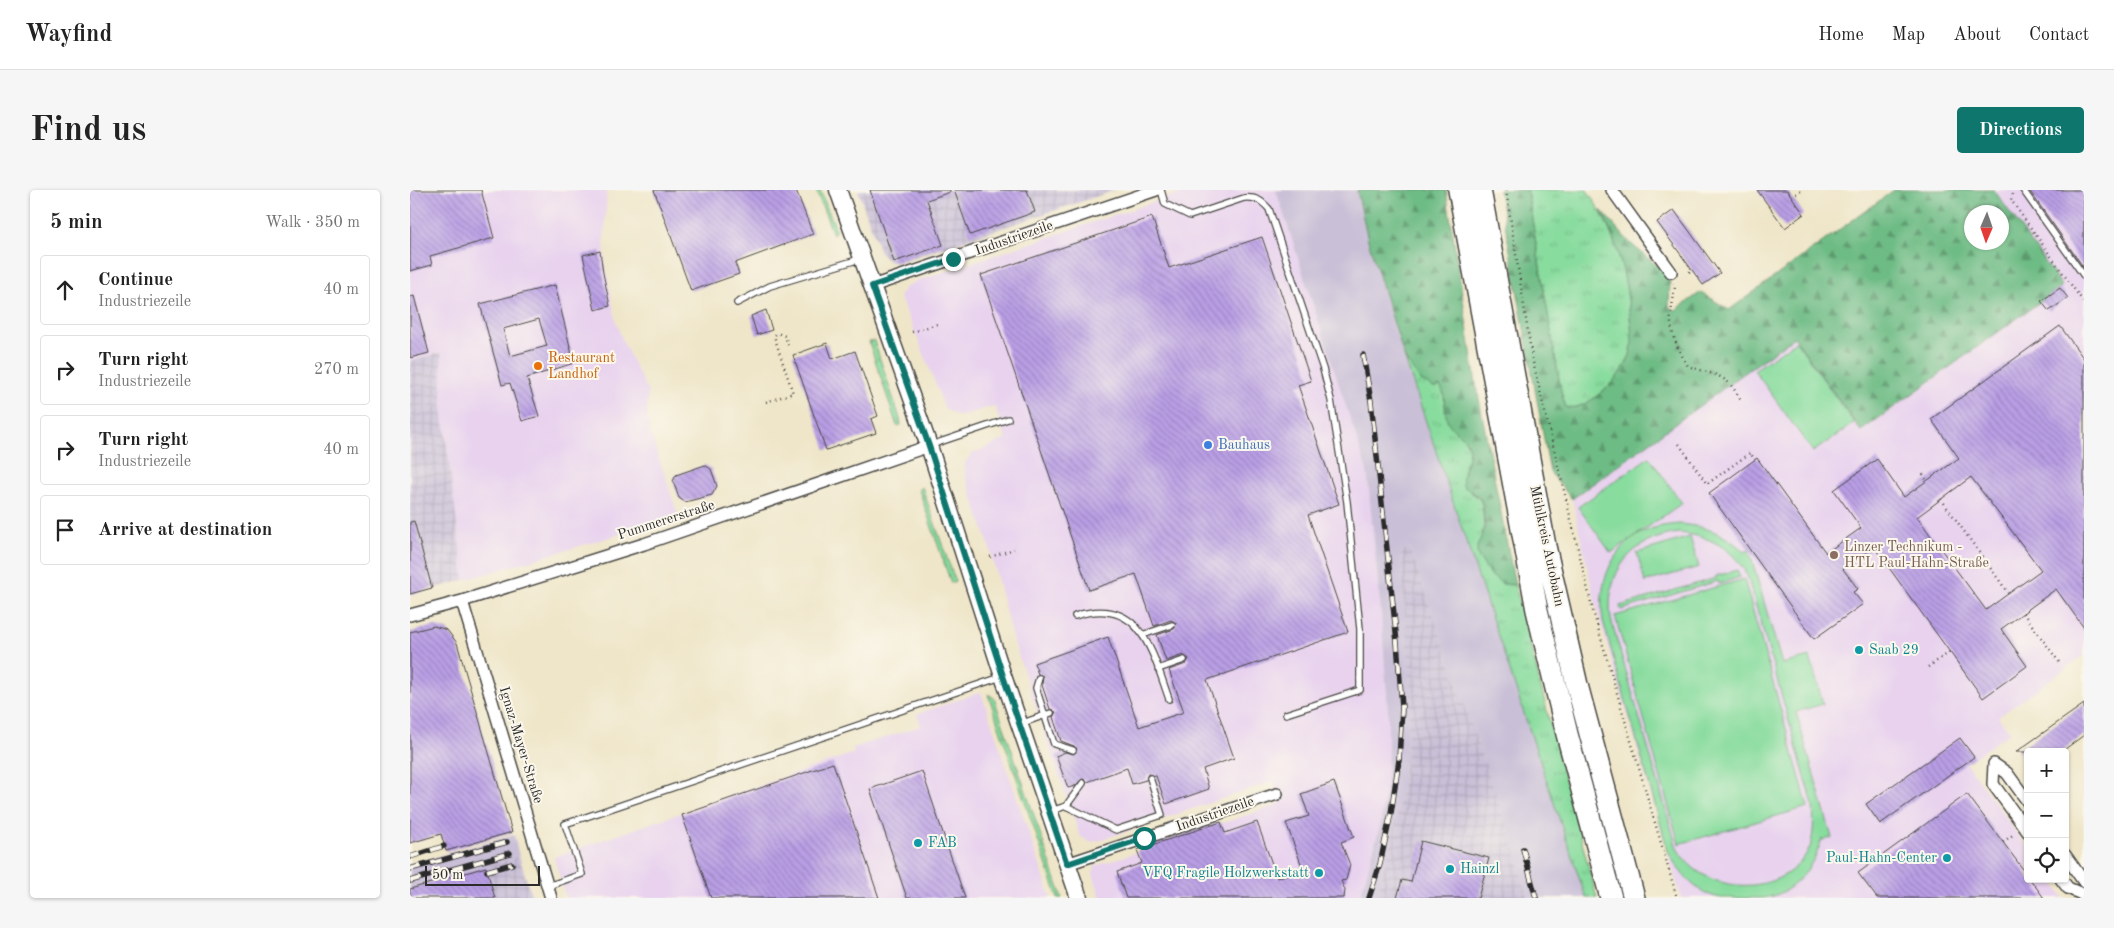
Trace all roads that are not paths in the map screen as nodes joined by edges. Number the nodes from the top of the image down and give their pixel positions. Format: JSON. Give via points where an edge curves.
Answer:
{"nodes":[{"id":1,"x":838,"y":190,"type":"edge"},
{"id":2,"x":1156,"y":190,"type":"edge"},
{"id":3,"x":1161,"y":190,"type":"edge"},
{"id":4,"x":1459,"y":190,"type":"edge"},
{"id":5,"x":1480,"y":190,"type":"edge"},
{"id":6,"x":1612,"y":190,"type":"edge"},
{"id":7,"x":2023,"y":190,"type":"edge"},
{"id":8,"x":862,"y":259,"type":"junction"},
{"id":9,"x":1671,"y":272,"type":"road end"},
{"id":10,"x":2084,"y":276,"type":"edge"},
{"id":11,"x":872,"y":286,"type":"junction"},
{"id":12,"x":737,"y":303,"type":"dead end"},
{"id":13,"x":1008,"y":419,"type":"dead end"},
{"id":14,"x":929,"y":446,"type":"junction"},
{"id":15,"x":462,"y":601,"type":"junction"},
{"id":16,"x":410,"y":615,"type":"edge"},
{"id":17,"x":1075,"y":616,"type":"dead end"},
{"id":18,"x":1172,"y":625,"type":"dead end"},
{"id":19,"x":1142,"y":635,"type":"junction"},
{"id":20,"x":1184,"y":660,"type":"dead end"},
{"id":21,"x":1158,"y":669,"type":"junction"},
{"id":22,"x":1003,"y":676,"type":"junction"},
{"id":23,"x":1039,"y":678,"type":"dead end"},
{"id":24,"x":1169,"y":700,"type":"dead end"},
{"id":25,"x":1048,"y":714,"type":"junction"},
{"id":26,"x":1286,"y":714,"type":"dead end"},
{"id":27,"x":1020,"y":724,"type":"junction"},
{"id":28,"x":1073,"y":750,"type":"dead end"},
{"id":29,"x":1150,"y":778,"type":"dead end"},
{"id":30,"x":1083,"y":783,"type":"dead end"},
{"id":31,"x":1277,"y":794,"type":"dead end"},
{"id":32,"x":2024,"y":796,"type":"edge"},
{"id":33,"x":1066,"y":806,"type":"junction"},
{"id":34,"x":1049,"y":812,"type":"junction"},
{"id":35,"x":2024,"y":827,"type":"edge"},
{"id":36,"x":2069,"y":861,"type":"edge"},
{"id":37,"x":1067,"y":864,"type":"junction"},
{"id":38,"x":2084,"y":882,"type":"edge"},
{"id":39,"x":2064,"y":883,"type":"edge"},
{"id":40,"x":548,"y":886,"type":"junction"},
{"id":41,"x":2084,"y":895,"type":"edge"},
{"id":42,"x":551,"y":898,"type":"edge"},
{"id":43,"x":1079,"y":898,"type":"edge"},
{"id":44,"x":1611,"y":898,"type":"edge"},
{"id":45,"x":1634,"y":898,"type":"edge"}],
"edges":[{"from":1,"to":8,"type":"main road"},
{"from":2,"to":11,"type":"street","name":"Industriezeile"},
{"from":3,"to":26,"type":"lane","via":[[1165,204],[1190,216],[1252,197],[1269,209],[1324,369],[1347,502],[1360,629],[1360,690]]},
{"from":4,"to":44,"type":"highway","name":"Mühlkreis Autobahn","via":[[1537,610]]},
{"from":5,"to":45,"type":"highway","name":"Mühlkreis Autobahn","via":[[1545,546],[1577,685]]},
{"from":6,"to":9,"type":"street"},
{"from":7,"to":10,"type":"lane"},
{"from":8,"to":11,"type":"main road"},
{"from":8,"to":12,"type":"lane","via":[[770,286]]},
{"from":11,"to":14,"type":"main road"},
{"from":13,"to":14,"type":"lane"},
{"from":14,"to":15,"type":"street","name":"Pummererstraße","via":[[667,536]]},
{"from":14,"to":22,"type":"main road"},
{"from":15,"to":16,"type":"street","name":"Pummererstraße"},
{"from":15,"to":40,"type":"street","name":"Ignaz-Mayer-Straße"},
{"from":17,"to":19,"type":"lane","via":[[1102,610],[1116,612],[1129,620]]},
{"from":18,"to":19,"type":"lane"},
{"from":19,"to":21,"type":"lane"},
{"from":20,"to":21,"type":"lane"},
{"from":21,"to":24,"type":"lane"},
{"from":22,"to":27,"type":"main road"},
{"from":22,"to":40,"type":"lane","via":[[565,824],[582,874]]},
{"from":23,"to":25,"type":"lane","via":[[1036,688]]},
{"from":25,"to":27,"type":"lane"},
{"from":25,"to":28,"type":"lane","via":[[1054,744]]},
{"from":27,"to":34,"type":"main road"},
{"from":29,"to":33,"type":"lane","via":[[1162,815],[1153,818],[1116,830]]},
{"from":30,"to":33,"type":"lane"},
{"from":31,"to":37,"type":"street","name":"Industriezeile"},
{"from":32,"to":35,"type":"street","via":[[2007,773],[1994,764],[1993,784]]},
{"from":33,"to":34,"type":"lane"},
{"from":34,"to":37,"type":"main road"},
{"from":36,"to":38,"type":"street"},
{"from":37,"to":43,"type":"main road"},
{"from":39,"to":41,"type":"street"},
{"from":40,"to":42,"type":"street","name":"Ignaz-Mayer-Straße"}]}
